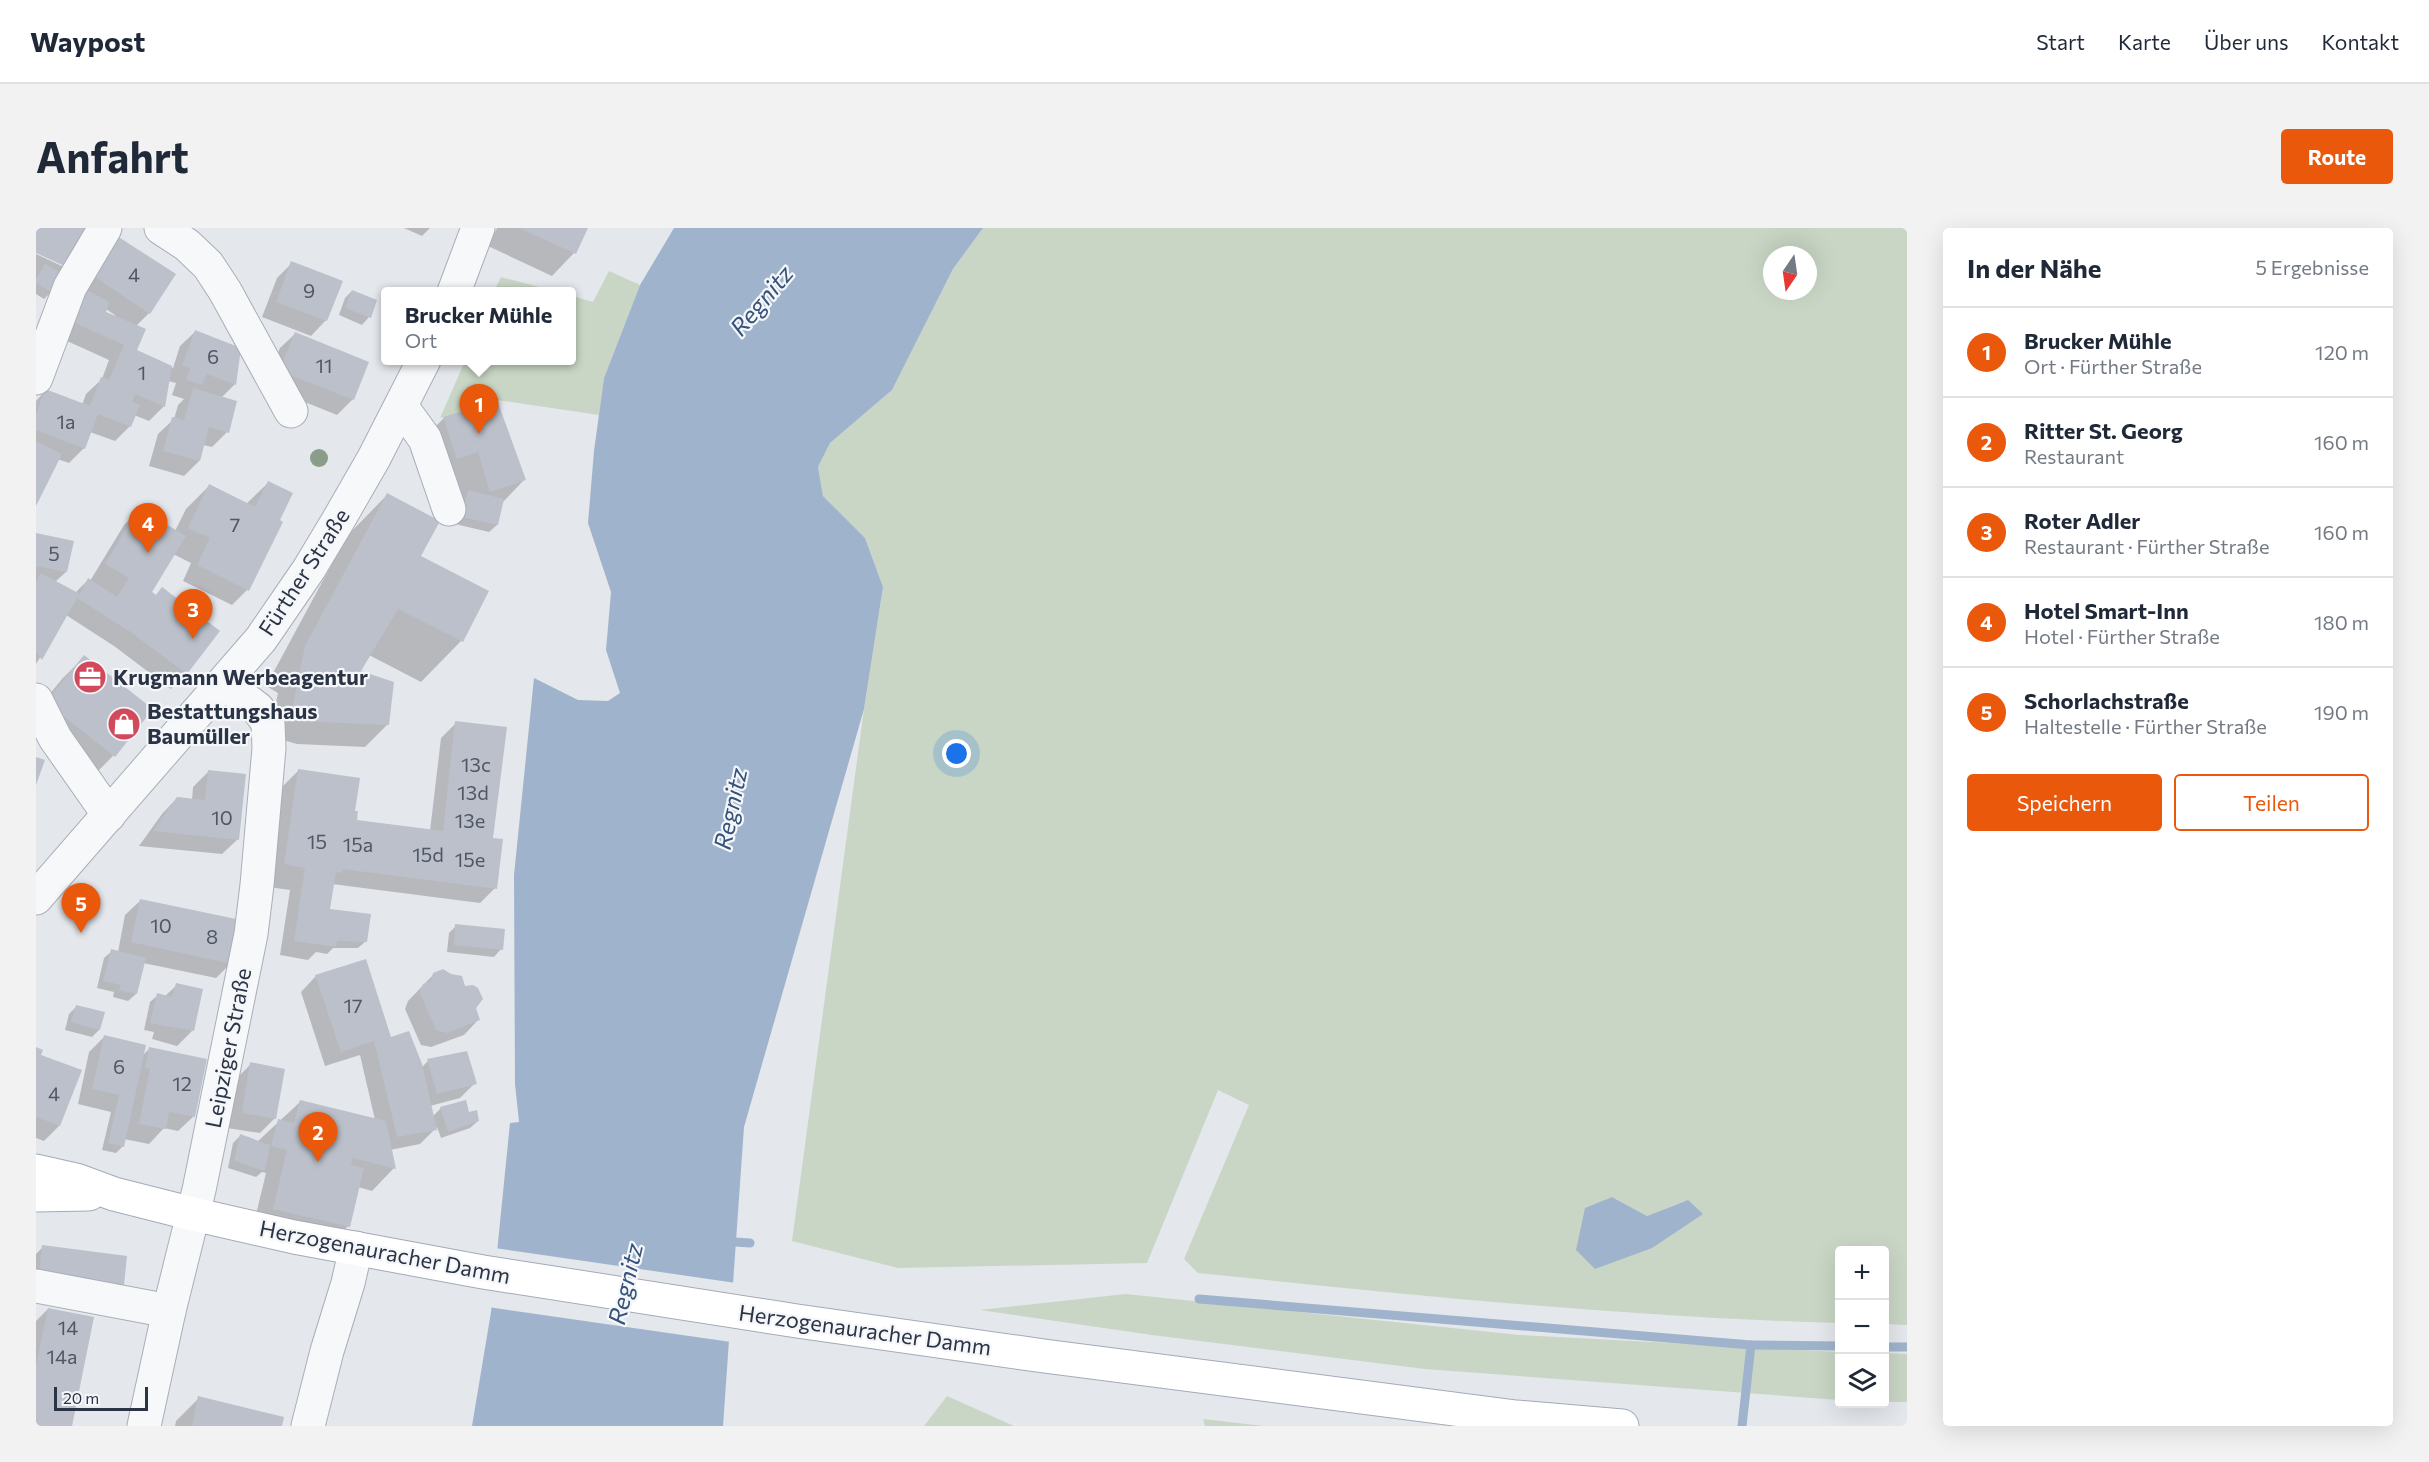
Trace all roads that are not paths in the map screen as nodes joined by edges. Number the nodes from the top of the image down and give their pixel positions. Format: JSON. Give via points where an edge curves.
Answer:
{"nodes":[{"id":1,"x":105,"y":228,"type":"edge"},
{"id":2,"x":478,"y":228,"type":"edge"},
{"id":3,"x":181,"y":234,"type":"edge"},
{"id":4,"x":456,"y":287,"type":"edge"},
{"id":5,"x":422,"y":365,"type":"edge"},
{"id":6,"x":36,"y":378,"type":"edge"},
{"id":7,"x":401,"y":406,"type":"junction"},
{"id":8,"x":291,"y":411,"type":"dead end"},
{"id":9,"x":449,"y":509,"type":"dead end"},
{"id":10,"x":224,"y":682,"type":"junction"},
{"id":11,"x":36,"y":700,"type":"edge"},
{"id":12,"x":109,"y":815,"type":"junction"},
{"id":13,"x":36,"y":898,"type":"edge"},
{"id":14,"x":38,"y":1176,"type":"edge"},
{"id":15,"x":193,"y":1214,"type":"junction"},
{"id":16,"x":356,"y":1248,"type":"junction"},
{"id":17,"x":36,"y":1286,"type":"edge"},
{"id":18,"x":168,"y":1311,"type":"junction"},
{"id":19,"x":144,"y":1426,"type":"edge"},
{"id":20,"x":308,"y":1426,"type":"edge"},
{"id":21,"x":1622,"y":1426,"type":"edge"}],
"edges":[{"from":1,"to":6,"type":"street","via":[[70,287]]},
{"from":2,"to":4,"type":"street"},
{"from":3,"to":8,"type":"street","via":[[225,291]]},
{"from":5,"to":7,"type":"street","name":"Fürther Straße"},
{"from":7,"to":9,"type":"street","via":[[425,439]]},
{"from":7,"to":10,"type":"street","name":"Fürther Straße","via":[[309,569],[261,639]]},
{"from":10,"to":12,"type":"street","name":"Fürther Straße"},
{"from":10,"to":15,"type":"street","name":"Leipziger Straße","via":[[258,709],[268,723],[269,748],[251,934]]},
{"from":11,"to":12,"type":"street","via":[[55,738]]},
{"from":12,"to":13,"type":"street","name":"Fürther Straße"},
{"from":14,"to":15,"type":"main road","name":"Herzogenauracher Damm","via":[[75,1180]]},
{"from":15,"to":16,"type":"main road","name":"Herzogenauracher Damm"},
{"from":15,"to":18,"type":"street","name":"Leipziger Straße"},
{"from":16,"to":20,"type":"street"},
{"from":16,"to":21,"type":"main road","name":"Herzogenauracher Damm","via":[[483,1272],[1044,1356],[1516,1417]]},
{"from":17,"to":18,"type":"street"},
{"from":18,"to":19,"type":"street","name":"Leipziger Straße"}]}
